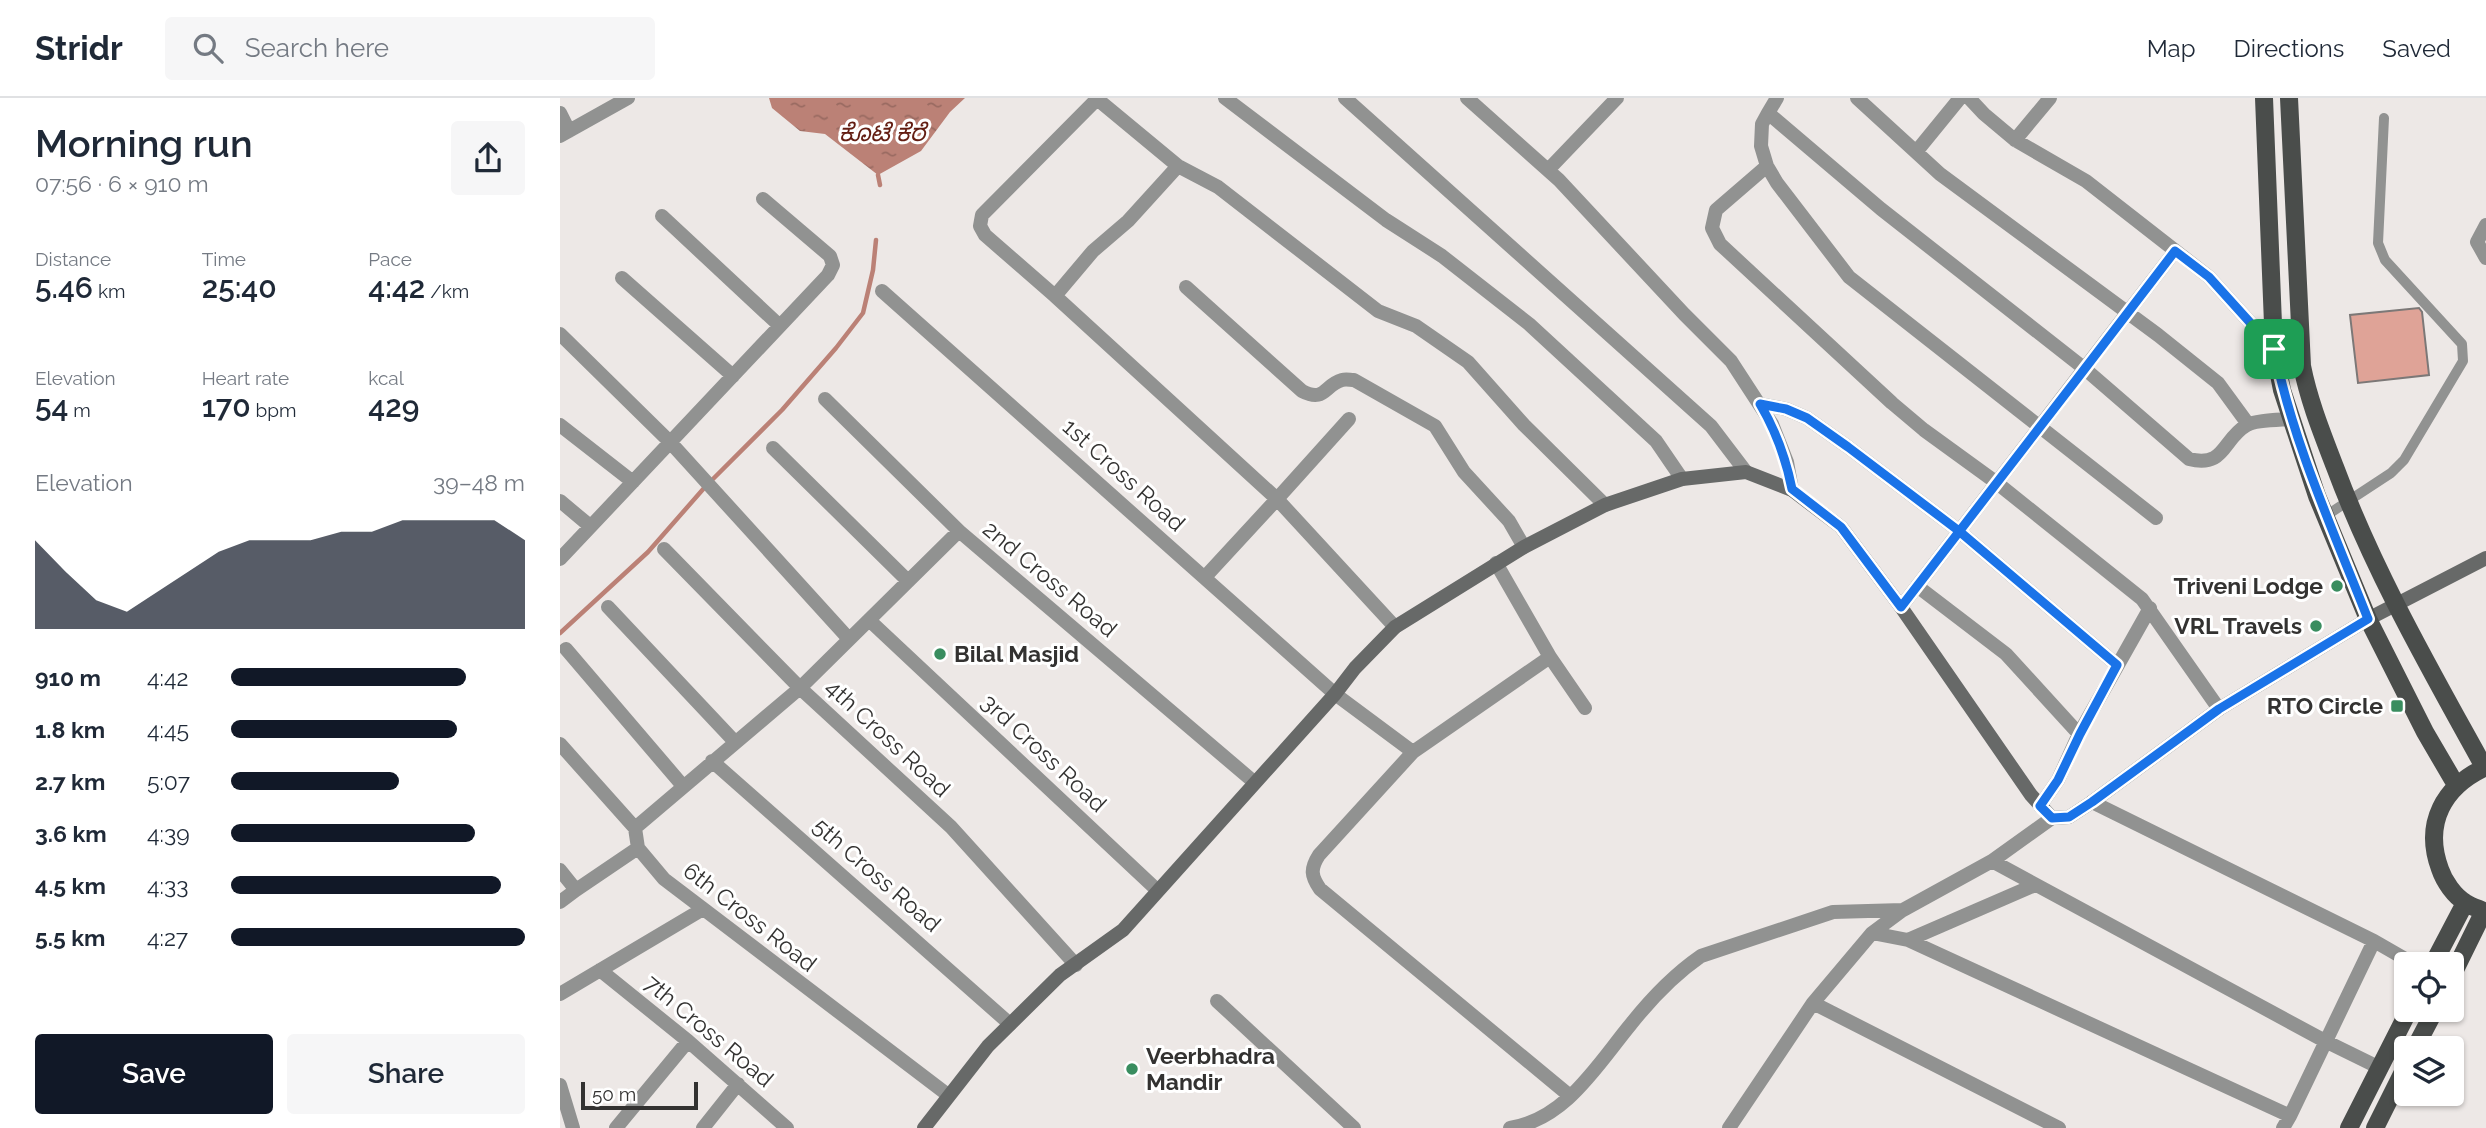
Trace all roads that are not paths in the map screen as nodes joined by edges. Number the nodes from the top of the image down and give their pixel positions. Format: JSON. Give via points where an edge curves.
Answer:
{"nodes":[{"id":1,"x":628,"y":98,"type":"edge"},
{"id":2,"x":1225,"y":98,"type":"edge"},
{"id":3,"x":1345,"y":98,"type":"edge"},
{"id":4,"x":1466,"y":98,"type":"edge"},
{"id":5,"x":1617,"y":98,"type":"edge"},
{"id":6,"x":1777,"y":98,"type":"edge"},
{"id":7,"x":1857,"y":98,"type":"edge"},
{"id":8,"x":1960,"y":98,"type":"edge"},
{"id":9,"x":1969,"y":98,"type":"edge"},
{"id":10,"x":2050,"y":98,"type":"edge"},
{"id":11,"x":2264,"y":98,"type":"edge"},
{"id":12,"x":2288,"y":98,"type":"edge"},
{"id":13,"x":1096,"y":99,"type":"edge"},
{"id":14,"x":560,"y":113,"type":"edge"},
{"id":15,"x":1768,"y":113,"type":"junction"},
{"id":16,"x":2384,"y":118,"type":"dead end"},
{"id":17,"x":565,"y":133,"type":"edge"},
{"id":18,"x":2015,"y":140,"type":"junction"},
{"id":19,"x":1916,"y":152,"type":"junction"},
{"id":20,"x":1178,"y":166,"type":"junction"},
{"id":21,"x":1767,"y":166,"type":"junction"},
{"id":22,"x":1548,"y":170,"type":"junction"},
{"id":23,"x":763,"y":199,"type":"dead end"},
{"id":24,"x":662,"y":216,"type":"dead end"},
{"id":25,"x":2486,"y":225,"type":"edge"},
{"id":26,"x":2175,"y":251,"type":"junction"},
{"id":27,"x":2486,"y":258,"type":"edge"},
{"id":28,"x":622,"y":278,"type":"dead end"},
{"id":29,"x":1186,"y":287,"type":"dead end"},
{"id":30,"x":882,"y":291,"type":"dead end"},
{"id":31,"x":1055,"y":296,"type":"junction"},
{"id":32,"x":2127,"y":313,"type":"junction"},
{"id":33,"x":780,"y":326,"type":"junction"},
{"id":34,"x":560,"y":334,"type":"edge"},
{"id":35,"x":2274,"y":349,"type":"junction"},
{"id":36,"x":2085,"y":369,"type":"junction"},
{"id":37,"x":733,"y":376,"type":"junction"},
{"id":38,"x":825,"y":399,"type":"dead end"},
{"id":39,"x":1760,"y":404,"type":"junction"},
{"id":40,"x":1349,"y":419,"type":"dead end"},
{"id":41,"x":2292,"y":419,"type":"junction"},
{"id":42,"x":2248,"y":424,"type":"junction"},
{"id":43,"x":560,"y":425,"type":"edge"},
{"id":44,"x":2040,"y":426,"type":"junction"},
{"id":45,"x":670,"y":442,"type":"junction"},
{"id":46,"x":773,"y":448,"type":"dead end"},
{"id":47,"x":1746,"y":472,"type":"junction"},
{"id":48,"x":1682,"y":479,"type":"junction"},
{"id":49,"x":633,"y":482,"type":"junction"},
{"id":50,"x":1997,"y":483,"type":"junction"},
{"id":51,"x":1792,"y":489,"type":"junction"},
{"id":52,"x":1277,"y":499,"type":"junction"},
{"id":53,"x":560,"y":501,"type":"edge"},
{"id":54,"x":2348,"y":502,"type":"junction"},
{"id":55,"x":1605,"y":505,"type":"junction"},
{"id":56,"x":2327,"y":515,"type":"junction"},
{"id":57,"x":2156,"y":518,"type":"dead end"},
{"id":58,"x":590,"y":526,"type":"junction"},
{"id":59,"x":959,"y":531,"type":"junction"},
{"id":60,"x":1959,"y":531,"type":"junction"},
{"id":61,"x":1524,"y":547,"type":"junction"},
{"id":62,"x":664,"y":549,"type":"dead end"},
{"id":63,"x":2486,"y":558,"type":"edge"},
{"id":64,"x":560,"y":559,"type":"edge"},
{"id":65,"x":1496,"y":563,"type":"junction"},
{"id":66,"x":1205,"y":577,"type":"junction"},
{"id":67,"x":908,"y":581,"type":"junction"},
{"id":68,"x":1917,"y":586,"type":"junction"},
{"id":69,"x":2394,"y":604,"type":"junction"},
{"id":70,"x":608,"y":607,"type":"dead end"},
{"id":71,"x":1901,"y":607,"type":"junction"},
{"id":72,"x":2150,"y":608,"type":"junction"},
{"id":73,"x":2368,"y":619,"type":"junction"},
{"id":74,"x":869,"y":620,"type":"junction"},
{"id":75,"x":1395,"y":627,"type":"junction"},
{"id":76,"x":849,"y":639,"type":"junction"},
{"id":77,"x":566,"y":649,"type":"dead end"},
{"id":78,"x":1550,"y":657,"type":"junction"},
{"id":79,"x":2117,"y":665,"type":"junction"},
{"id":80,"x":800,"y":688,"type":"junction"},
{"id":81,"x":1335,"y":694,"type":"junction"},
{"id":82,"x":1585,"y":708,"type":"dead end"},
{"id":83,"x":2219,"y":709,"type":"junction"},
{"id":84,"x":2080,"y":734,"type":"junction"},
{"id":85,"x":735,"y":742,"type":"junction"},
{"id":86,"x":560,"y":744,"type":"edge"},
{"id":87,"x":1413,"y":752,"type":"junction"},
{"id":88,"x":712,"y":761,"type":"junction"},
{"id":89,"x":2485,"y":767,"type":"edge"},
{"id":90,"x":1254,"y":782,"type":"junction"},
{"id":91,"x":2456,"y":785,"type":"junction"},
{"id":92,"x":683,"y":786,"type":"junction"},
{"id":93,"x":2092,"y":802,"type":"junction"},
{"id":94,"x":2040,"y":806,"type":"junction"},
{"id":95,"x":2052,"y":818,"type":"junction"},
{"id":96,"x":635,"y":828,"type":"junction"},
{"id":97,"x":638,"y":848,"type":"junction"},
{"id":98,"x":1992,"y":861,"type":"junction"},
{"id":99,"x":560,"y":870,"type":"edge"},
{"id":100,"x":2035,"y":885,"type":"junction"},
{"id":101,"x":576,"y":890,"type":"junction"},
{"id":102,"x":1157,"y":890,"type":"junction"},
{"id":103,"x":560,"y":902,"type":"edge"},
{"id":104,"x":2465,"y":903,"type":"junction"},
{"id":105,"x":703,"y":909,"type":"junction"},
{"id":106,"x":1903,"y":910,"type":"junction"},
{"id":107,"x":2485,"y":912,"type":"edge"},
{"id":108,"x":1872,"y":933,"type":"junction"},
{"id":109,"x":1908,"y":940,"type":"junction"},
{"id":110,"x":2374,"y":941,"type":"junction"},
{"id":111,"x":2394,"y":952,"type":"edge"},
{"id":112,"x":2439,"y":952,"type":"edge"},
{"id":113,"x":2464,"y":953,"type":"edge"},
{"id":114,"x":1076,"y":965,"type":"junction"},
{"id":115,"x":600,"y":970,"type":"junction"},
{"id":116,"x":560,"y":994,"type":"edge"},
{"id":117,"x":1217,"y":1001,"type":"dead end"},
{"id":118,"x":1813,"y":1003,"type":"junction"},
{"id":119,"x":2402,"y":1022,"type":"edge"},
{"id":120,"x":1010,"y":1024,"type":"junction"},
{"id":121,"x":688,"y":1041,"type":"junction"},
{"id":122,"x":2325,"y":1041,"type":"junction"},
{"id":123,"x":2378,"y":1067,"type":"junction"},
{"id":124,"x":738,"y":1084,"type":"junction"},
{"id":125,"x":560,"y":1085,"type":"edge"},
{"id":126,"x":2394,"y":1090,"type":"edge"},
{"id":127,"x":948,"y":1095,"type":"junction"},
{"id":128,"x":1570,"y":1096,"type":"junction"},
{"id":129,"x":568,"y":1122,"type":"edge"},
{"id":130,"x":2286,"y":1122,"type":"edge"},
{"id":131,"x":1526,"y":1127,"type":"edge"},
{"id":132,"x":615,"y":1128,"type":"edge"},
{"id":133,"x":703,"y":1128,"type":"edge"},
{"id":134,"x":786,"y":1128,"type":"edge"},
{"id":135,"x":924,"y":1128,"type":"edge"},
{"id":136,"x":1354,"y":1128,"type":"edge"},
{"id":137,"x":1510,"y":1128,"type":"edge"},
{"id":138,"x":1729,"y":1128,"type":"edge"},
{"id":139,"x":2060,"y":1128,"type":"edge"},
{"id":140,"x":2349,"y":1128,"type":"edge"},
{"id":141,"x":2375,"y":1128,"type":"edge"}],
"edges":[{"from":1,"to":17,"type":"street"},
{"from":2,"to":48,"type":"street","via":[[1529,324],[1656,441]]},
{"from":3,"to":47,"type":"street","via":[[1711,426]]},
{"from":4,"to":22,"type":"street"},
{"from":5,"to":22,"type":"street"},
{"from":6,"to":15,"type":"street"},
{"from":7,"to":19,"type":"street"},
{"from":8,"to":19,"type":"street"},
{"from":9,"to":18,"type":"street"},
{"from":10,"to":18,"type":"street"},
{"from":11,"to":35,"type":"main road"},
{"from":12,"to":54,"type":"main road","via":[[2302,366],[2309,399]]},
{"from":13,"to":20,"type":"street"},
{"from":13,"to":31,"type":"street","via":[[982,215],[979,226]]},
{"from":14,"to":17,"type":"street"},
{"from":15,"to":21,"type":"street","via":[[1762,124],[1761,146]]},
{"from":15,"to":36,"type":"street","via":[[1881,209]]},
{"from":16,"to":54,"type":"lane","via":[[2378,243],[2385,260],[2462,344],[2463,361],[2404,460]]},
{"from":18,"to":26,"type":"street","via":[[2086,181]]},
{"from":19,"to":32,"type":"street"},
{"from":20,"to":31,"type":"street"},
{"from":20,"to":55,"type":"street","via":[[1218,187],[1378,311],[1416,326],[1468,362]]},
{"from":21,"to":44,"type":"street","via":[[1849,277]]},
{"from":21,"to":50,"type":"street","via":[[1716,210],[1712,228],[1720,244],[1892,403]]},
{"from":22,"to":39,"type":"street","via":[[1731,360]]},
{"from":23,"to":33,"type":"street","via":[[834,265]]},
{"from":24,"to":33,"type":"street"},
{"from":25,"to":27,"type":"street","via":[[2477,242]]},
{"from":26,"to":32,"type":"street"},
{"from":26,"to":35,"type":"street","via":[[2209,277]]},
{"from":28,"to":37,"type":"street"},
{"from":29,"to":61,"type":"street","via":[[1302,390],[1321,395],[1341,380],[1354,380],[1435,426],[1453,457],[1509,521]]},
{"from":30,"to":66,"type":"street","name":"1st Cross Road"},
{"from":31,"to":52,"type":"street"},
{"from":32,"to":36,"type":"street"},
{"from":32,"to":42,"type":"street","via":[[2218,383]]},
{"from":33,"to":37,"type":"street"},
{"from":34,"to":45,"type":"street"},
{"from":35,"to":41,"type":"main road"},
{"from":36,"to":42,"type":"street","via":[[2189,459],[2204,463],[2216,457]]},
{"from":36,"to":44,"type":"street"},
{"from":37,"to":45,"type":"street"},
{"from":38,"to":59,"type":"street","name":"2nd Cross Road"},
{"from":39,"to":51,"type":"street","via":[[1787,462]]},
{"from":39,"to":60,"type":"street","via":[[1807,418]]},
{"from":40,"to":52,"type":"street"},
{"from":41,"to":42,"type":"street"},
{"from":41,"to":56,"type":"main road"},
{"from":43,"to":49,"type":"street"},
{"from":44,"to":50,"type":"street"},
{"from":44,"to":57,"type":"street"},
{"from":45,"to":49,"type":"street"},
{"from":45,"to":76,"type":"street"},
{"from":46,"to":67,"type":"street"},
{"from":47,"to":48,"type":"street"},
{"from":47,"to":51,"type":"street"},
{"from":48,"to":55,"type":"street"},
{"from":49,"to":58,"type":"street"},
{"from":50,"to":60,"type":"street"},
{"from":50,"to":72,"type":"street"},
{"from":51,"to":71,"type":"street","via":[[1841,527]]},
{"from":52,"to":66,"type":"street"},
{"from":52,"to":75,"type":"street"},
{"from":53,"to":58,"type":"street"},
{"from":54,"to":56,"type":"lane"},
{"from":54,"to":69,"type":"main road"},
{"from":55,"to":61,"type":"street"},
{"from":56,"to":73,"type":"main road"},
{"from":58,"to":64,"type":"street"},
{"from":59,"to":67,"type":"street"},
{"from":59,"to":90,"type":"street","name":"2nd Cross Road"},
{"from":60,"to":68,"type":"street"},
{"from":60,"to":79,"type":"street"},
{"from":61,"to":65,"type":"street"},
{"from":62,"to":80,"type":"street","name":"4th Cross Road"},
{"from":63,"to":69,"type":"street"},
{"from":65,"to":75,"type":"street"},
{"from":65,"to":78,"type":"street"},
{"from":66,"to":81,"type":"street","name":"1st Cross Road"},
{"from":67,"to":74,"type":"street"},
{"from":68,"to":71,"type":"street"},
{"from":68,"to":84,"type":"street","via":[[2006,654]]},
{"from":69,"to":73,"type":"street"},
{"from":69,"to":89,"type":"main road"},
{"from":70,"to":85,"type":"street"},
{"from":71,"to":94,"type":"street"},
{"from":72,"to":79,"type":"street"},
{"from":72,"to":83,"type":"street"},
{"from":73,"to":83,"type":"street"},
{"from":73,"to":91,"type":"main road"},
{"from":74,"to":76,"type":"street"},
{"from":74,"to":102,"type":"street","name":"3rd Cross Road"},
{"from":75,"to":81,"type":"street"},
{"from":76,"to":80,"type":"street"},
{"from":77,"to":92,"type":"street"},
{"from":78,"to":82,"type":"street"},
{"from":78,"to":87,"type":"street"},
{"from":79,"to":84,"type":"street"},
{"from":80,"to":85,"type":"street"},
{"from":80,"to":114,"type":"street","name":"4th Cross Road","via":[[951,827]]},
{"from":81,"to":87,"type":"street","name":"1st Cross Road"},
{"from":81,"to":90,"type":"street"},
{"from":83,"to":93,"type":"street"},
{"from":84,"to":94,"type":"street"},
{"from":85,"to":88,"type":"street"},
{"from":86,"to":96,"type":"street"},
{"from":87,"to":128,"type":"street","via":[[1319,855],[1312,877],[1320,889]]},
{"from":88,"to":92,"type":"street"},
{"from":88,"to":120,"type":"street","name":"5th Cross Road"},
{"from":89,"to":91,"type":"main road"},
{"from":90,"to":102,"type":"street"},
{"from":91,"to":104,"type":"main road","via":[[2436,818],[2433,838],[2442,876]]},
{"from":92,"to":96,"type":"street"},
{"from":93,"to":95,"type":"street","via":[[2069,817]]},
{"from":93,"to":110,"type":"street"},
{"from":94,"to":95,"type":"street"},
{"from":95,"to":98,"type":"street"},
{"from":96,"to":97,"type":"street"},
{"from":97,"to":101,"type":"street"},
{"from":97,"to":105,"type":"street","name":"6th Cross Road","via":[[664,878]]},
{"from":98,"to":100,"type":"street"},
{"from":98,"to":106,"type":"street"},
{"from":99,"to":101,"type":"street"},
{"from":100,"to":109,"type":"street"},
{"from":100,"to":122,"type":"street"},
{"from":101,"to":103,"type":"street"},
{"from":102,"to":114,"type":"street","via":[[1123,930]]},
{"from":104,"to":107,"type":"main road"},
{"from":104,"to":112,"type":"main road"},
{"from":105,"to":115,"type":"street"},
{"from":105,"to":127,"type":"street","name":"6th Cross Road"},
{"from":106,"to":108,"type":"street"},
{"from":106,"to":128,"type":"street","via":[[1833,912],[1700,956],[1633,1022]]},
{"from":107,"to":113,"type":"main road"},
{"from":108,"to":109,"type":"street"},
{"from":108,"to":118,"type":"street"},
{"from":109,"to":130,"type":"street"},
{"from":110,"to":111,"type":"street"},
{"from":110,"to":122,"type":"street"},
{"from":114,"to":120,"type":"street"},
{"from":115,"to":116,"type":"street"},
{"from":115,"to":121,"type":"street","name":"7th Cross Road"},
{"from":117,"to":136,"type":"street"},
{"from":118,"to":138,"type":"street"},
{"from":118,"to":139,"type":"street"},
{"from":119,"to":123,"type":"main road"},
{"from":120,"to":127,"type":"street"},
{"from":121,"to":124,"type":"street","name":"7th Cross Road"},
{"from":121,"to":132,"type":"street"},
{"from":122,"to":123,"type":"street"},
{"from":122,"to":130,"type":"street"},
{"from":123,"to":140,"type":"main road"},
{"from":124,"to":133,"type":"street"},
{"from":124,"to":134,"type":"street","name":"7th Cross Road"},
{"from":125,"to":129,"type":"street"},
{"from":126,"to":141,"type":"main road"},
{"from":127,"to":135,"type":"street"},
{"from":128,"to":131,"type":"street"},
{"from":131,"to":137,"type":"street"}]}
